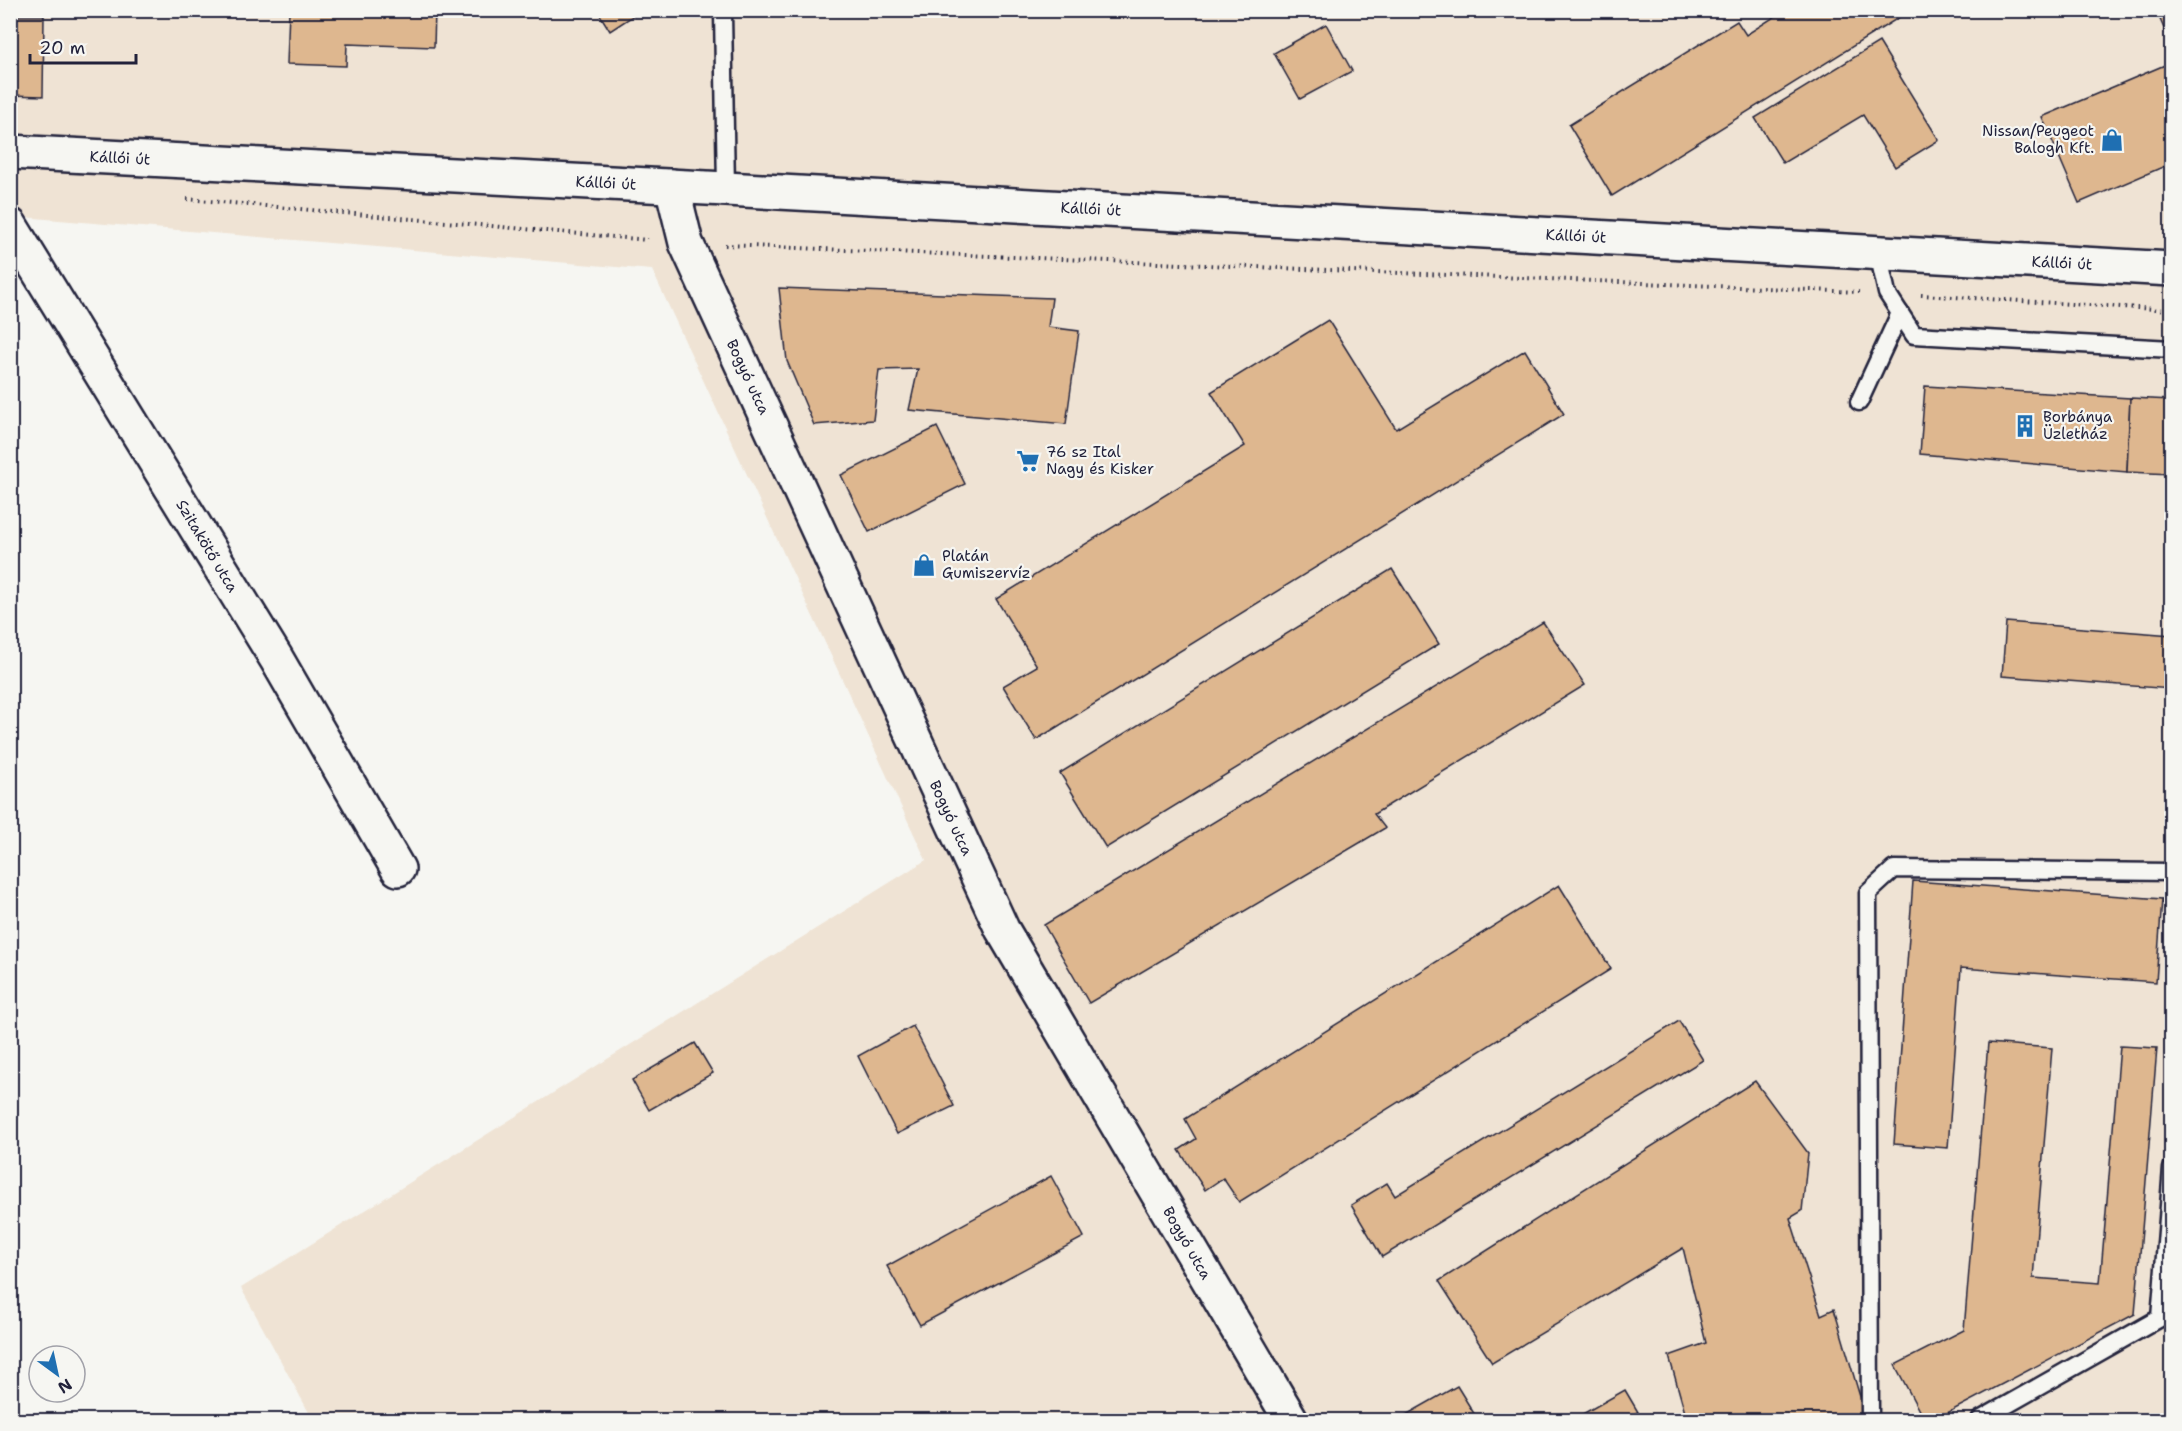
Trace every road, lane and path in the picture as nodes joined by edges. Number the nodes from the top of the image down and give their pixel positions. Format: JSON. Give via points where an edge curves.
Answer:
{"nodes":[{"id":1,"x":721,"y":10,"type":"edge"},
{"id":2,"x":10,"y":152,"type":"edge"},
{"id":3,"x":672,"y":186,"type":"junction"},
{"id":4,"x":726,"y":189,"type":"junction"},
{"id":5,"x":177,"y":198,"type":"dead end"},
{"id":6,"x":10,"y":225,"type":"edge"},
{"id":7,"x":686,"y":243,"type":"junction"},
{"id":8,"x":1878,"y":253,"type":"junction"},
{"id":9,"x":2172,"y":269,"type":"edge"},
{"id":10,"x":1887,"y":293,"type":"junction"},
{"id":11,"x":2172,"y":310,"type":"edge"},
{"id":12,"x":1900,"y":313,"type":"junction"},
{"id":13,"x":2172,"y":349,"type":"edge"},
{"id":14,"x":1859,"y":402,"type":"dead end"},
{"id":15,"x":398,"y":870,"type":"dead end"},
{"id":16,"x":2172,"y":872,"type":"edge"},
{"id":17,"x":2172,"y":1168,"type":"edge"},
{"id":18,"x":1291,"y":1420,"type":"edge"},
{"id":19,"x":1870,"y":1420,"type":"edge"},
{"id":20,"x":1980,"y":1420,"type":"edge"}],
"edges":[{"from":1,"to":4,"type":"lane"},
{"from":2,"to":3,"type":"main road","name":"Kállói út"},
{"from":3,"to":4,"type":"main road","name":"Kállói út"},
{"from":3,"to":7,"type":"main road","name":"Bogyó utca"},
{"from":4,"to":8,"type":"main road","name":"Kállói út"},
{"from":5,"to":7,"type":"path"},
{"from":6,"to":15,"type":"main road","name":"Szitakötő utca","via":[[276,658]]},
{"from":7,"to":10,"type":"path"},
{"from":7,"to":18,"type":"main road","name":"Bogyó utca","via":[[1002,929]]},
{"from":8,"to":9,"type":"main road","name":"Kállói út"},
{"from":8,"to":10,"type":"lane"},
{"from":10,"to":11,"type":"path"},
{"from":10,"to":12,"type":"lane"},
{"from":12,"to":13,"type":"lane","via":[[1914,335]]},
{"from":12,"to":14,"type":"lane"},
{"from":16,"to":19,"type":"lane","via":[[1893,869],[1868,893]]},
{"from":17,"to":20,"type":"lane","via":[[2160,1318]]}]}
